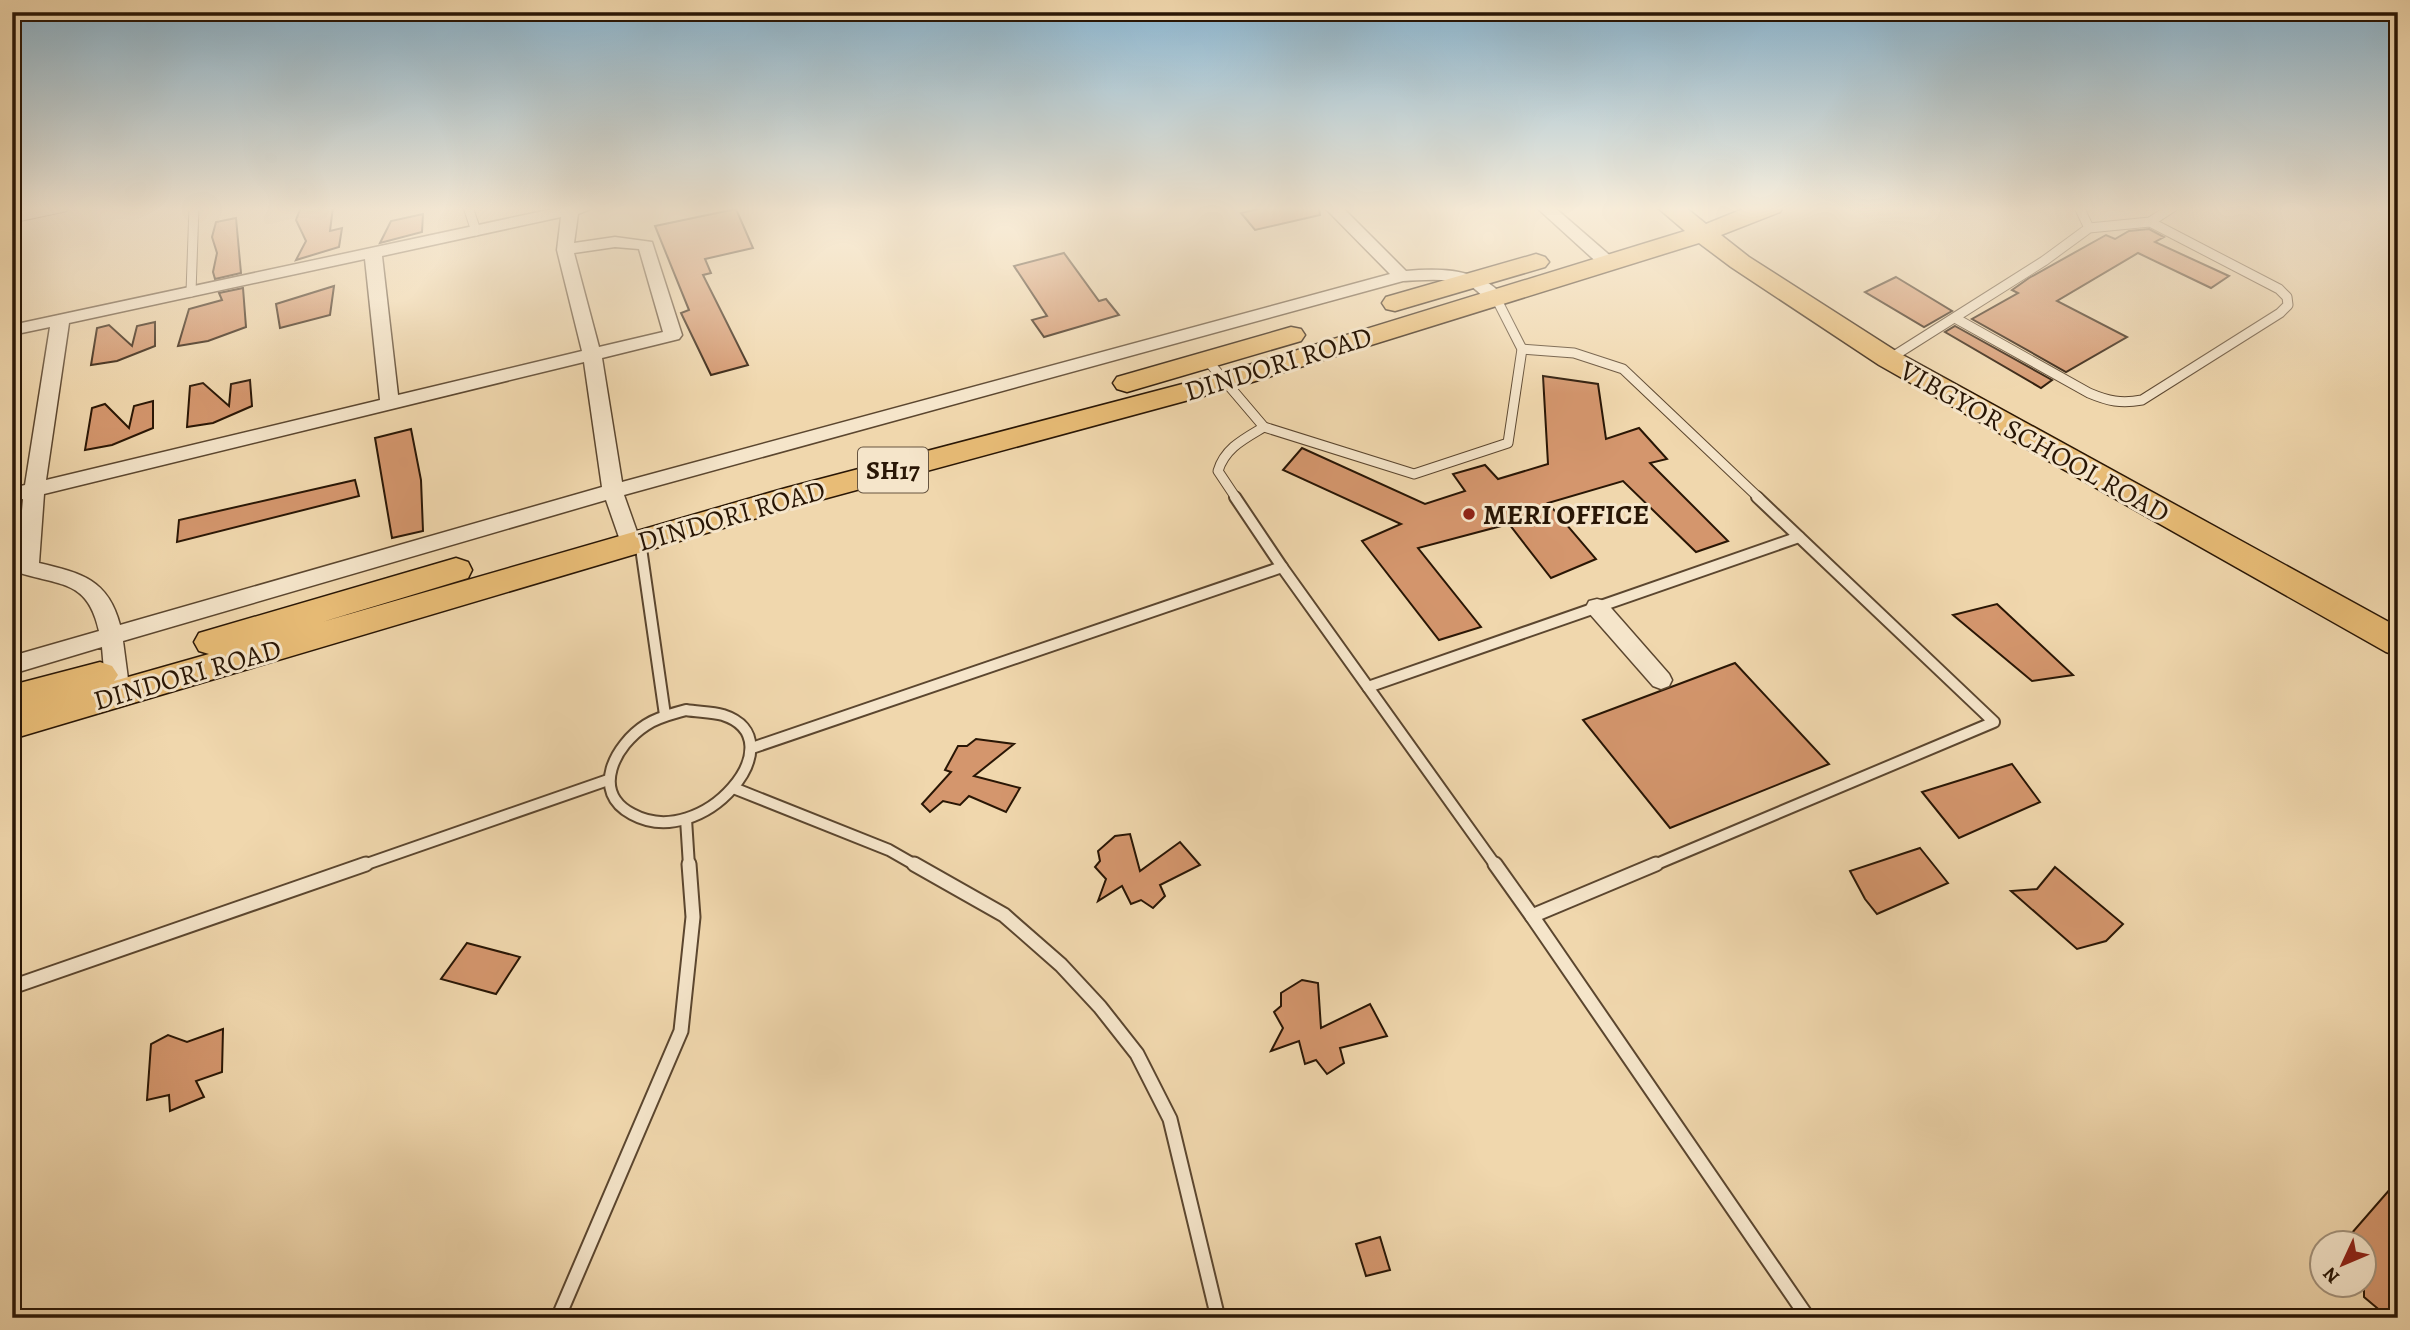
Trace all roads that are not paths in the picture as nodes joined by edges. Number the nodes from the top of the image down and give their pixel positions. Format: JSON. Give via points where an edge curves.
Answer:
{"nodes":[{"id":1,"x":192,"y":269,"type":"edge"},
{"id":2,"x":298,"y":269,"type":"edge"},
{"id":3,"x":375,"y":269,"type":"edge"},
{"id":4,"x":570,"y":269,"type":"edge"},
{"id":5,"x":653,"y":269,"type":"edge"},
{"id":6,"x":1395,"y":269,"type":"edge"},
{"id":7,"x":1524,"y":269,"type":"edge"},
{"id":8,"x":1565,"y":269,"type":"edge"},
{"id":9,"x":1752,"y":269,"type":"edge"},
{"id":10,"x":2028,"y":269,"type":"edge"},
{"id":11,"x":2240,"y":269,"type":"edge"},
{"id":12,"x":1402,"y":276,"type":"junction"},
{"id":13,"x":1471,"y":279,"type":"junction"},
{"id":14,"x":191,"y":292,"type":"junction"},
{"id":15,"x":1496,"y":298,"type":"junction"},
{"id":16,"x":1955,"y":318,"type":"junction"},
{"id":17,"x":60,"y":321,"type":"junction"},
{"id":18,"x":12,"y":331,"type":"edge"},
{"id":19,"x":1522,"y":349,"type":"junction"},
{"id":20,"x":593,"y":355,"type":"junction"},
{"id":21,"x":1898,"y":355,"type":"junction"},
{"id":22,"x":1215,"y":371,"type":"junction"},
{"id":23,"x":390,"y":404,"type":"junction"},
{"id":24,"x":1264,"y":427,"type":"junction"},
{"id":25,"x":34,"y":490,"type":"junction"},
{"id":26,"x":613,"y":491,"type":"junction"},
{"id":27,"x":12,"y":495,"type":"edge"},
{"id":28,"x":632,"y":535,"type":"junction"},
{"id":29,"x":1799,"y":537,"type":"junction"},
{"id":30,"x":1282,"y":567,"type":"junction"},
{"id":31,"x":20,"y":571,"type":"edge"},
{"id":32,"x":1597,"y":607,"type":"junction"},
{"id":33,"x":2396,"y":632,"type":"edge"},
{"id":34,"x":112,"y":636,"type":"junction"},
{"id":35,"x":12,"y":665,"type":"edge"},
{"id":36,"x":1661,"y":680,"type":"dead end"},
{"id":37,"x":117,"y":682,"type":"junction"},
{"id":38,"x":1368,"y":687,"type":"junction"},
{"id":39,"x":12,"y":699,"type":"edge"},
{"id":40,"x":665,"y":715,"type":"junction"},
{"id":41,"x":12,"y":725,"type":"edge"},
{"id":42,"x":752,"y":748,"type":"junction"},
{"id":43,"x":608,"y":780,"type":"junction"},
{"id":44,"x":736,"y":789,"type":"junction"},
{"id":45,"x":686,"y":819,"type":"junction"},
{"id":46,"x":1532,"y":916,"type":"junction"},
{"id":47,"x":12,"y":987,"type":"edge"},
{"id":48,"x":558,"y":1318,"type":"edge"},
{"id":49,"x":1218,"y":1318,"type":"edge"},
{"id":50,"x":1808,"y":1318,"type":"edge"}],
"edges":[{"from":1,"to":14,"type":"lane"},
{"from":2,"to":14,"type":"street"},
{"from":3,"to":23,"type":"street"},
{"from":4,"to":20,"type":"street"},
{"from":5,"to":20,"type":"street","via":[[673,335]]},
{"from":6,"to":12,"type":"street"},
{"from":7,"to":13,"type":"main road"},
{"from":8,"to":15,"type":"main road","name":"DINDORI ROAD","number":"SH17"},
{"from":9,"to":21,"type":"main road","name":"VIBGYOR SCHOOL ROAD"},
{"from":10,"to":16,"type":"lane"},
{"from":11,"to":16,"type":"lane","via":[[2278,289],[2288,305],[2142,400],[2126,403],[2089,393]]},
{"from":12,"to":13,"type":"street"},
{"from":12,"to":26,"type":"street"},
{"from":13,"to":15,"type":"street"},
{"from":13,"to":22,"type":"main road"},
{"from":14,"to":17,"type":"street"},
{"from":15,"to":19,"type":"lane"},
{"from":15,"to":22,"type":"main road","name":"DINDORI ROAD","number":"SH17"},
{"from":16,"to":21,"type":"lane"},
{"from":17,"to":18,"type":"street"},
{"from":17,"to":25,"type":"street"},
{"from":19,"to":24,"type":"lane","via":[[1508,443],[1414,474]]},
{"from":19,"to":29,"type":"lane","via":[[1588,355],[1623,369]]},
{"from":20,"to":23,"type":"street"},
{"from":20,"to":26,"type":"street"},
{"from":21,"to":33,"type":"main road","name":"VIBGYOR SCHOOL ROAD"},
{"from":22,"to":24,"type":"lane"},
{"from":22,"to":28,"type":"main road","name":"DINDORI ROAD","number":"SH17"},
{"from":23,"to":25,"type":"street"},
{"from":24,"to":30,"type":"lane","via":[[1228,450],[1218,471]]},
{"from":25,"to":27,"type":"street"},
{"from":25,"to":31,"type":"street"},
{"from":26,"to":28,"type":"street"},
{"from":26,"to":34,"type":"street"},
{"from":28,"to":37,"type":"main road","name":"DINDORI ROAD","number":"SH17"},
{"from":28,"to":40,"type":"lane"},
{"from":29,"to":32,"type":"lane"},
{"from":29,"to":46,"type":"lane","via":[[1994,722]]},
{"from":30,"to":38,"type":"lane"},
{"from":30,"to":42,"type":"lane"},
{"from":31,"to":34,"type":"street","via":[[86,586],[101,602]]},
{"from":32,"to":36,"type":"street"},
{"from":32,"to":38,"type":"lane"},
{"from":34,"to":35,"type":"street"},
{"from":34,"to":37,"type":"street"},
{"from":37,"to":39,"type":"main road"},
{"from":37,"to":41,"type":"main road","name":"DINDORI ROAD","number":"SH17"},
{"from":38,"to":46,"type":"lane"},
{"from":40,"to":42,"type":"lane","via":[[706,710],[727,716],[742,727]]},
{"from":40,"to":43,"type":"lane","via":[[624,742],[613,759]]},
{"from":42,"to":44,"type":"lane","via":[[747,773]]},
{"from":43,"to":45,"type":"lane","via":[[612,797],[623,810],[662,822]]},
{"from":43,"to":47,"type":"lane"},
{"from":44,"to":45,"type":"lane","via":[[718,805]]},
{"from":44,"to":49,"type":"lane","via":[[889,850],[1004,915],[1100,1007],[1137,1054],[1170,1119]]},
{"from":45,"to":48,"type":"lane","via":[[693,918],[681,1031]]},
{"from":46,"to":50,"type":"lane"}]}
